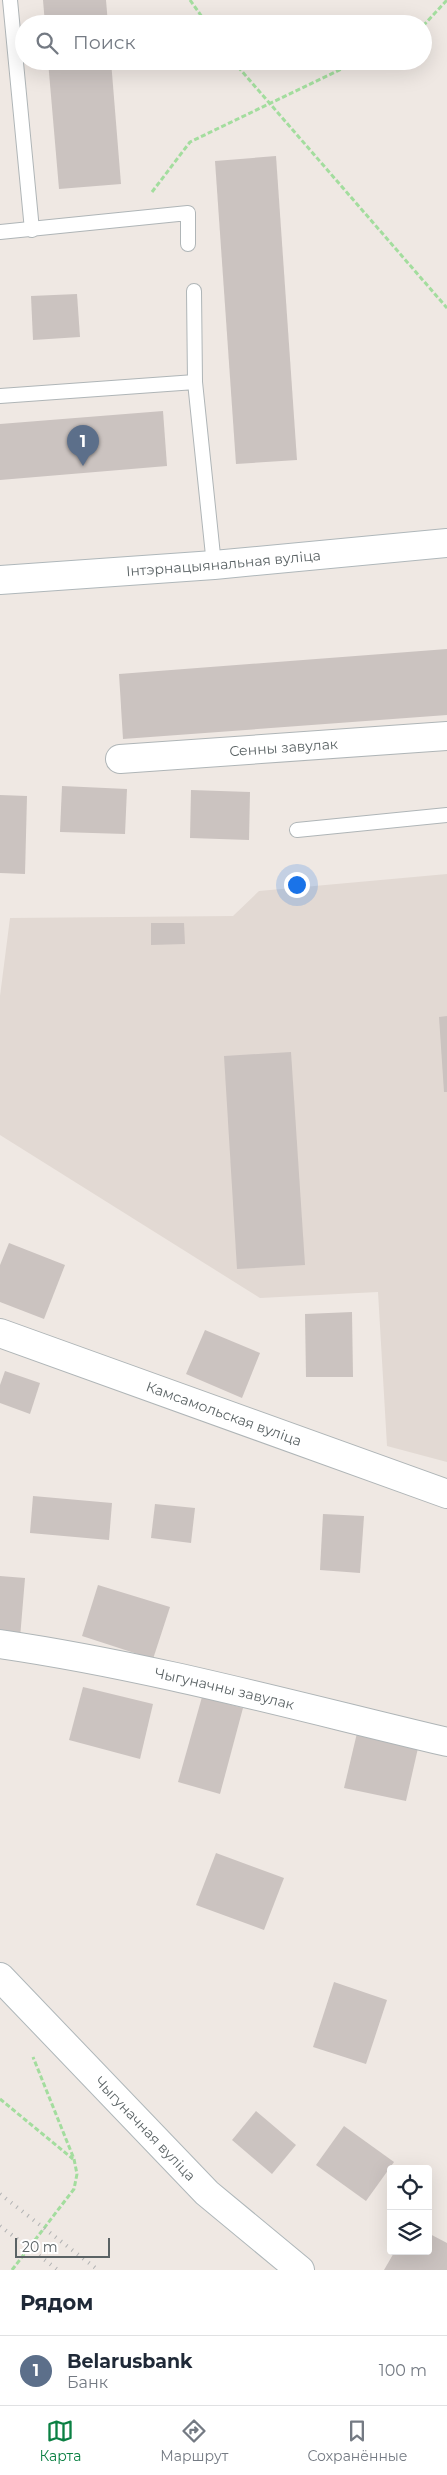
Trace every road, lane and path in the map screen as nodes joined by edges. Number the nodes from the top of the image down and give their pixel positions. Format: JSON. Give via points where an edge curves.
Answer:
{"nodes":[{"id":1,"x":10,"y":0,"type":"edge"},
{"id":2,"x":190,"y":0,"type":"edge"},
{"id":3,"x":446,"y":0,"type":"edge"},
{"id":4,"x":200,"y":15,"type":"edge"},
{"id":5,"x":432,"y":16,"type":"edge"},
{"id":6,"x":15,"y":52,"type":"edge"},
{"id":7,"x":17,"y":70,"type":"edge"},
{"id":8,"x":241,"y":70,"type":"edge"},
{"id":9,"x":340,"y":70,"type":"edge"},
{"id":10,"x":271,"y":105,"type":"junction"},
{"id":11,"x":132,"y":219,"type":"junction"},
{"id":12,"x":32,"y":230,"type":"junction"},
{"id":13,"x":0,"y":232,"type":"edge"},
{"id":14,"x":188,"y":244,"type":"dead end"},
{"id":15,"x":194,"y":291,"type":"dead end"},
{"id":16,"x":447,"y":308,"type":"edge"},
{"id":17,"x":194,"y":382,"type":"junction"},
{"id":18,"x":0,"y":396,"type":"edge"},
{"id":19,"x":447,"y":543,"type":"edge"},
{"id":20,"x":214,"y":565,"type":"junction"},
{"id":21,"x":0,"y":580,"type":"edge"},
{"id":22,"x":447,"y":736,"type":"edge"},
{"id":23,"x":120,"y":759,"type":"dead end"},
{"id":24,"x":447,"y":815,"type":"edge"},
{"id":25,"x":297,"y":830,"type":"dead end"},
{"id":26,"x":0,"y":1333,"type":"edge"},
{"id":27,"x":447,"y":1494,"type":"edge"},
{"id":28,"x":0,"y":1644,"type":"edge"},
{"id":29,"x":447,"y":1742,"type":"edge"},
{"id":30,"x":0,"y":1977,"type":"edge"},
{"id":31,"x":31,"y":2051,"type":"dead end"},
{"id":32,"x":0,"y":2099,"type":"edge"},
{"id":33,"x":74,"y":2159,"type":"junction"},
{"id":34,"x":12,"y":2270,"type":"edge"},
{"id":35,"x":300,"y":2270,"type":"edge"}],
"edges":[{"from":1,"to":6,"type":"lane"},
{"from":2,"to":4,"type":"path"},
{"from":3,"to":5,"type":"path"},
{"from":7,"to":12,"type":"lane"},
{"from":8,"to":10,"type":"path"},
{"from":9,"to":10,"type":"path"},
{"from":10,"to":11,"type":"path","via":[[190,142]]},
{"from":10,"to":16,"type":"path"},
{"from":11,"to":12,"type":"lane"},
{"from":11,"to":14,"type":"lane","via":[[188,213]]},
{"from":12,"to":13,"type":"lane"},
{"from":15,"to":17,"type":"lane"},
{"from":17,"to":18,"type":"lane"},
{"from":17,"to":20,"type":"lane"},
{"from":19,"to":20,"type":"street","name":"Інтэрнацыянальная вуліца"},
{"from":20,"to":21,"type":"street","name":"Інтэрнацыянальная вуліца"},
{"from":22,"to":23,"type":"street","name":"Сенны завулак"},
{"from":24,"to":25,"type":"lane"},
{"from":26,"to":27,"type":"street","name":"Камсамольская вуліца"},
{"from":28,"to":29,"type":"street","name":"Чыгуначны завулак","via":[[62,1653],[182,1678]]},
{"from":30,"to":35,"type":"street","name":"Чыгуначная вуліца","via":[[207,2193]]},
{"from":31,"to":33,"type":"path"},
{"from":32,"to":33,"type":"path"},
{"from":33,"to":34,"type":"path","via":[[77,2174],[74,2190]]}]}
